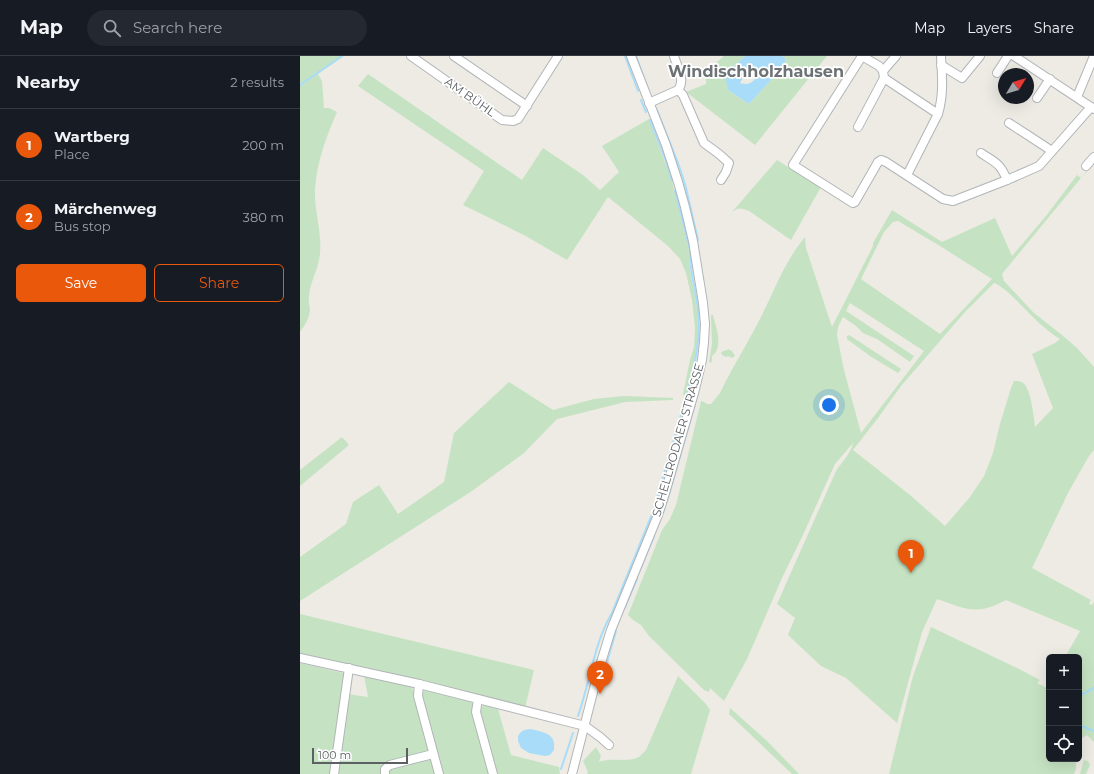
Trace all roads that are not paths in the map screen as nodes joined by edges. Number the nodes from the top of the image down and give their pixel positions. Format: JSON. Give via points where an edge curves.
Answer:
{"nodes":[{"id":1,"x":411,"y":56,"type":"edge"},
{"id":2,"x":454,"y":56,"type":"edge"},
{"id":3,"x":558,"y":56,"type":"edge"},
{"id":4,"x":631,"y":56,"type":"edge"},
{"id":5,"x":674,"y":56,"type":"edge"},
{"id":6,"x":862,"y":56,"type":"edge"},
{"id":7,"x":896,"y":56,"type":"edge"},
{"id":8,"x":941,"y":56,"type":"edge"},
{"id":9,"x":980,"y":56,"type":"edge"},
{"id":10,"x":1008,"y":56,"type":"edge"},
{"id":11,"x":1014,"y":56,"type":"edge"},
{"id":12,"x":1094,"y":56,"type":"edge"},
{"id":13,"x":942,"y":65,"type":"junction"},
{"id":14,"x":997,"y":73,"type":"dead end"},
{"id":15,"x":883,"y":74,"type":"junction"},
{"id":16,"x":1050,"y":79,"type":"junction"},
{"id":17,"x":678,"y":90,"type":"junction"},
{"id":18,"x":1037,"y":98,"type":"dead end"},
{"id":19,"x":1078,"y":98,"type":"junction"},
{"id":20,"x":649,"y":103,"type":"junction"},
{"id":21,"x":527,"y":106,"type":"junction"},
{"id":22,"x":1092,"y":108,"type":"edge"},
{"id":23,"x":938,"y":114,"type":"junction"},
{"id":24,"x":1009,"y":123,"type":"dead end"},
{"id":25,"x":858,"y":127,"type":"dead end"},
{"id":26,"x":1052,"y":152,"type":"junction"},
{"id":27,"x":981,"y":153,"type":"dead end"},
{"id":28,"x":1094,"y":157,"type":"edge"},
{"id":29,"x":1086,"y":166,"type":"dead end"},
{"id":30,"x":907,"y":176,"type":"junction"},
{"id":31,"x":721,"y":180,"type":"dead end"},
{"id":32,"x":1007,"y":180,"type":"junction"},
{"id":33,"x":300,"y":658,"type":"edge"},
{"id":34,"x":348,"y":668,"type":"junction"},
{"id":35,"x":419,"y":684,"type":"junction"},
{"id":36,"x":478,"y":699,"type":"junction"},
{"id":37,"x":585,"y":726,"type":"junction"},
{"id":38,"x":609,"y":745,"type":"dead end"},
{"id":39,"x":433,"y":754,"type":"junction"},
{"id":40,"x":334,"y":774,"type":"edge"},
{"id":41,"x":385,"y":774,"type":"edge"},
{"id":42,"x":438,"y":774,"type":"edge"},
{"id":43,"x":493,"y":774,"type":"edge"},
{"id":44,"x":572,"y":774,"type":"edge"}],
"edges":[{"from":1,"to":21,"type":"street","name":"AM BÜHL","via":[[502,120],[518,119]]},
{"from":2,"to":21,"type":"street","name":"AM BÜHL"},
{"from":3,"to":21,"type":"street","name":"AM BÜHL"},
{"from":4,"to":20,"type":"street","name":"SCHELLRODAER STRASSE"},
{"from":5,"to":17,"type":"street","via":[[682,79]]},
{"from":6,"to":15,"type":"street","via":[[879,66]]},
{"from":6,"to":30,"type":"street","via":[[793,164],[854,203],[881,160]]},
{"from":7,"to":15,"type":"street"},
{"from":8,"to":13,"type":"street"},
{"from":9,"to":13,"type":"street","via":[[962,78]]},
{"from":10,"to":14,"type":"street"},
{"from":11,"to":16,"type":"street"},
{"from":12,"to":19,"type":"street"},
{"from":13,"to":23,"type":"street"},
{"from":15,"to":23,"type":"street"},
{"from":15,"to":25,"type":"street","via":[[883,80]]},
{"from":16,"to":18,"type":"street"},
{"from":16,"to":19,"type":"street"},
{"from":17,"to":20,"type":"street"},
{"from":17,"to":31,"type":"street","via":[[683,95],[704,143],[729,163]]},
{"from":19,"to":22,"type":"street"},
{"from":20,"to":37,"type":"street","name":"SCHELLRODAER STRASSE","via":[[678,182],[691,234],[703,303],[704,342],[694,393],[665,493],[611,630]]},
{"from":22,"to":26,"type":"street"},
{"from":23,"to":30,"type":"street"},
{"from":24,"to":26,"type":"street"},
{"from":26,"to":32,"type":"street","via":[[1036,168]]},
{"from":27,"to":32,"type":"street","via":[[999,165]]},
{"from":28,"to":29,"type":"street"},
{"from":30,"to":32,"type":"street","via":[[943,199],[953,201]]},
{"from":33,"to":34,"type":"street"},
{"from":34,"to":35,"type":"street"},
{"from":34,"to":40,"type":"street"},
{"from":35,"to":36,"type":"street"},
{"from":35,"to":39,"type":"street","via":[[418,696]]},
{"from":36,"to":37,"type":"street"},
{"from":36,"to":43,"type":"street","via":[[476,712]]},
{"from":37,"to":38,"type":"street"},
{"from":37,"to":44,"type":"street","name":"SCHELLRODAER STRASSE"},
{"from":39,"to":41,"type":"street","via":[[390,765],[385,769]]},
{"from":39,"to":42,"type":"street"}]}
